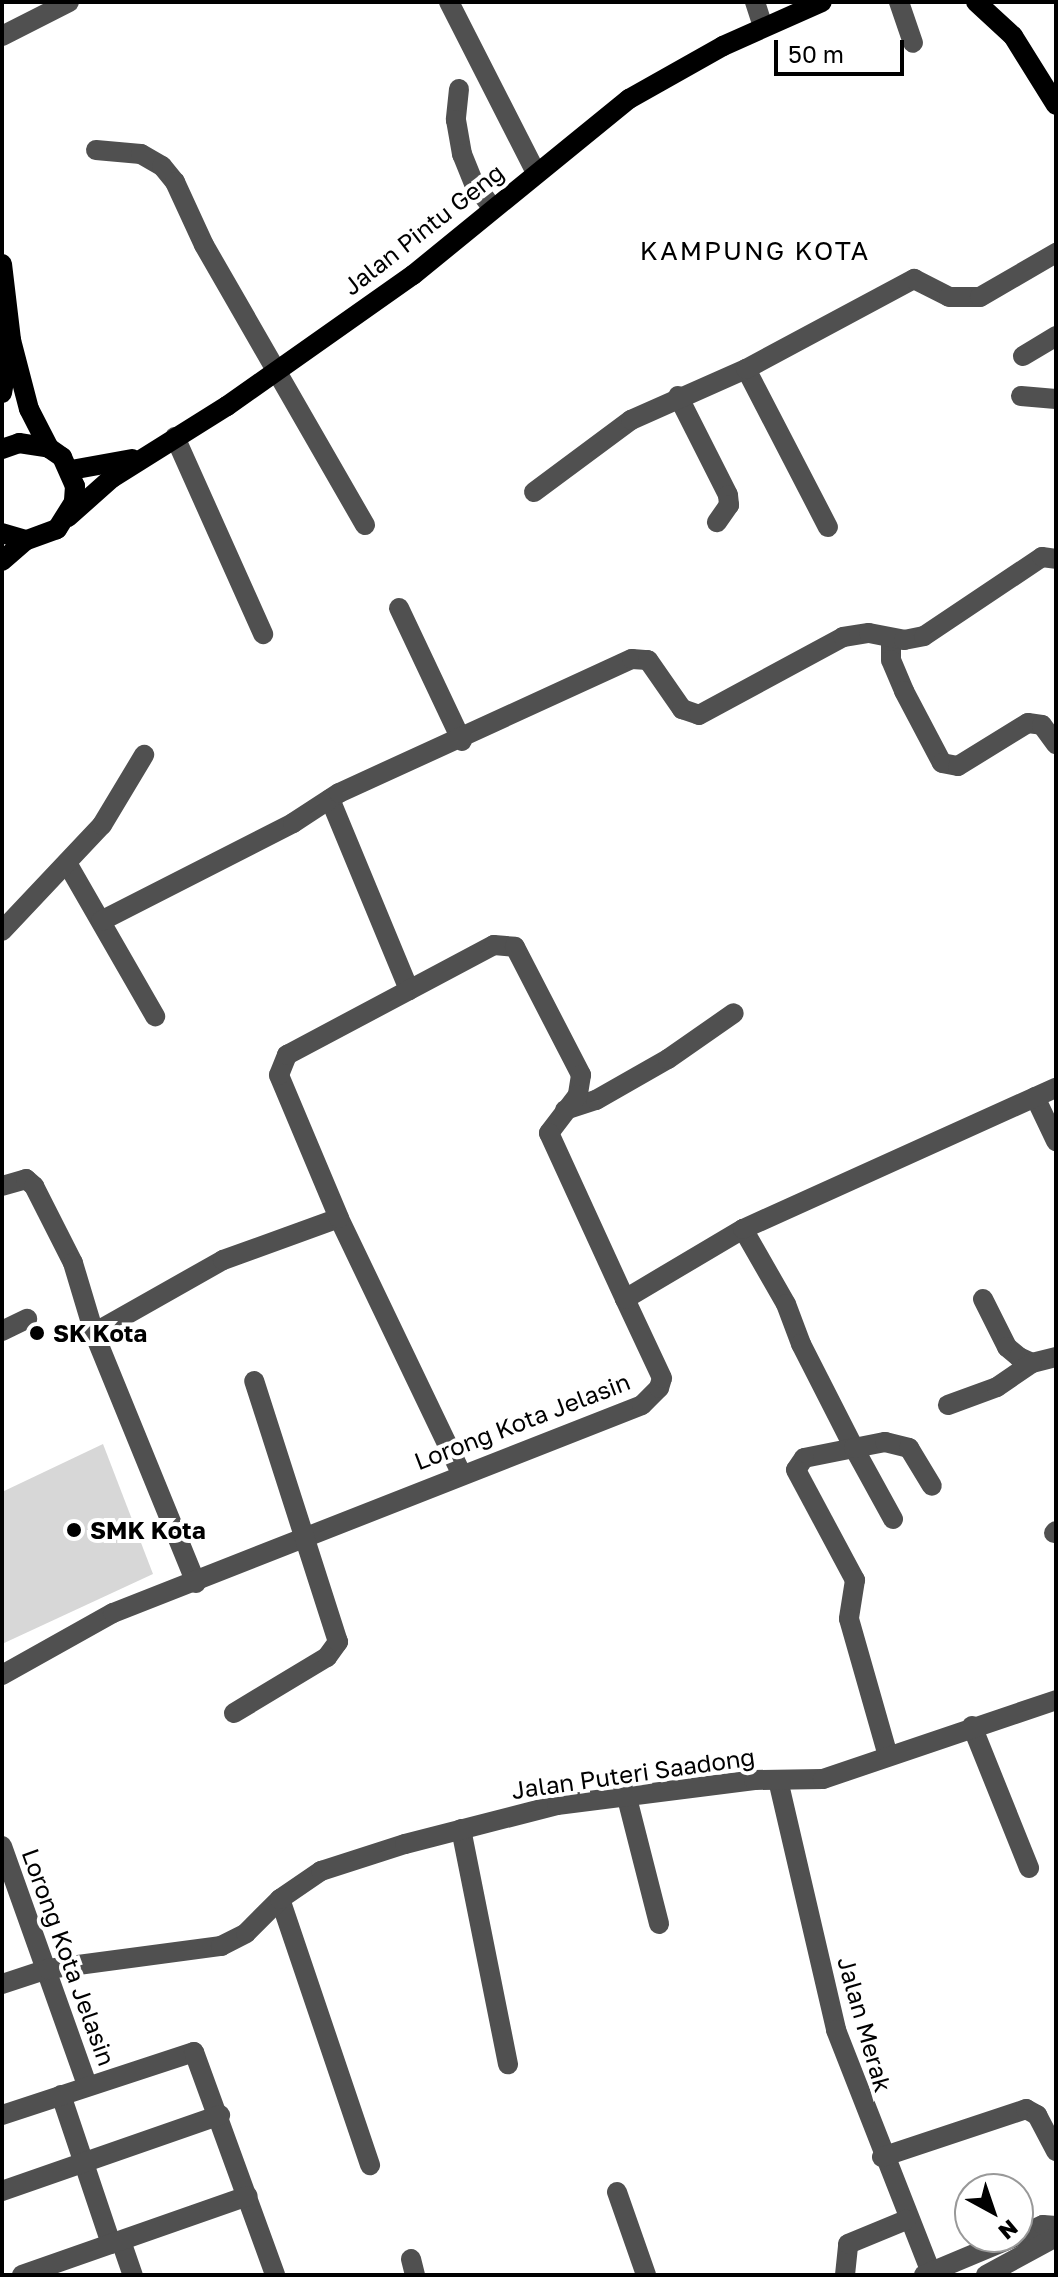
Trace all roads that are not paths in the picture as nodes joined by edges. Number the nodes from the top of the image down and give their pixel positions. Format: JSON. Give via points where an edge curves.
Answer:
{"nodes":[{"id":1,"x":69,"y":2,"type":"edge"},
{"id":2,"x":449,"y":2,"type":"edge"},
{"id":3,"x":755,"y":2,"type":"edge"},
{"id":4,"x":822,"y":2,"type":"edge"},
{"id":5,"x":899,"y":2,"type":"edge"},
{"id":6,"x":976,"y":2,"type":"edge"},
{"id":7,"x":763,"y":26,"type":"junction"},
{"id":8,"x":2,"y":36,"type":"edge"},
{"id":9,"x":913,"y":43,"type":"dead end"},
{"id":10,"x":459,"y":89,"type":"dead end"},
{"id":11,"x":1056,"y":105,"type":"edge"},
{"id":12,"x":96,"y":150,"type":"dead end"},
{"id":13,"x":536,"y":173,"type":"junction"},
{"id":14,"x":493,"y":209,"type":"junction"},
{"id":15,"x":1056,"y":253,"type":"edge"},
{"id":16,"x":2,"y":264,"type":"edge"},
{"id":17,"x":8,"y":336,"type":"edge"},
{"id":18,"x":1056,"y":336,"type":"edge"},
{"id":19,"x":1023,"y":356,"type":"dead end"},
{"id":20,"x":279,"y":369,"type":"junction"},
{"id":21,"x":746,"y":369,"type":"junction"},
{"id":22,"x":2,"y":393,"type":"edge"},
{"id":23,"x":678,"y":396,"type":"junction"},
{"id":24,"x":1021,"y":396,"type":"dead end"},
{"id":25,"x":1056,"y":399,"type":"edge"},
{"id":26,"x":175,"y":437,"type":"junction"},
{"id":27,"x":49,"y":448,"type":"junction"},
{"id":28,"x":2,"y":449,"type":"edge"},
{"id":29,"x":144,"y":456,"type":"junction"},
{"id":30,"x":71,"y":470,"type":"junction"},
{"id":31,"x":534,"y":492,"type":"dead end"},
{"id":32,"x":68,"y":517,"type":"junction"},
{"id":33,"x":717,"y":522,"type":"dead end"},
{"id":34,"x":365,"y":525,"type":"dead end"},
{"id":35,"x":828,"y":527,"type":"dead end"},
{"id":36,"x":2,"y":533,"type":"edge"},
{"id":37,"x":26,"y":540,"type":"junction"},
{"id":38,"x":1056,"y":559,"type":"edge"},
{"id":39,"x":2,"y":561,"type":"edge"},
{"id":40,"x":399,"y":608,"type":"dead end"},
{"id":41,"x":263,"y":634,"type":"dead end"},
{"id":42,"x":891,"y":640,"type":"junction"},
{"id":43,"x":462,"y":741,"type":"junction"},
{"id":44,"x":1056,"y":744,"type":"edge"},
{"id":45,"x":144,"y":755,"type":"dead end"},
{"id":46,"x":330,"y":799,"type":"junction"},
{"id":47,"x":67,"y":863,"type":"junction"},
{"id":48,"x":101,"y":921,"type":"junction"},
{"id":49,"x":2,"y":931,"type":"edge"},
{"id":50,"x":409,"y":990,"type":"junction"},
{"id":51,"x":734,"y":1013,"type":"dead end"},
{"id":52,"x":155,"y":1016,"type":"dead end"},
{"id":53,"x":1056,"y":1088,"type":"edge"},
{"id":54,"x":1035,"y":1097,"type":"junction"},
{"id":55,"x":563,"y":1111,"type":"junction"},
{"id":56,"x":1056,"y":1141,"type":"edge"},
{"id":57,"x":2,"y":1186,"type":"edge"},
{"id":58,"x":339,"y":1218,"type":"junction"},
{"id":59,"x":743,"y":1229,"type":"junction"},
{"id":60,"x":625,"y":1299,"type":"junction"},
{"id":61,"x":983,"y":1299,"type":"dead end"},
{"id":62,"x":27,"y":1319,"type":"dead end"},
{"id":63,"x":2,"y":1331,"type":"edge"},
{"id":64,"x":94,"y":1333,"type":"junction"},
{"id":65,"x":1056,"y":1357,"type":"edge"},
{"id":66,"x":1032,"y":1363,"type":"junction"},
{"id":67,"x":254,"y":1381,"type":"dead end"},
{"id":68,"x":948,"y":1405,"type":"dead end"},
{"id":69,"x":854,"y":1448,"type":"junction"},
{"id":70,"x":461,"y":1473,"type":"junction"},
{"id":71,"x":932,"y":1486,"type":"dead end"},
{"id":72,"x":893,"y":1519,"type":"dead end"},
{"id":73,"x":306,"y":1535,"type":"junction"},
{"id":74,"x":196,"y":1583,"type":"junction"},
{"id":75,"x":2,"y":1675,"type":"edge"},
{"id":76,"x":1056,"y":1700,"type":"edge"},
{"id":77,"x":234,"y":1713,"type":"dead end"},
{"id":78,"x":972,"y":1726,"type":"junction"},
{"id":79,"x":888,"y":1756,"type":"junction"},
{"id":80,"x":778,"y":1780,"type":"junction"},
{"id":81,"x":627,"y":1798,"type":"junction"},
{"id":82,"x":461,"y":1829,"type":"junction"},
{"id":83,"x":2,"y":1846,"type":"edge"},
{"id":84,"x":1029,"y":1868,"type":"dead end"},
{"id":85,"x":280,"y":1899,"type":"junction"},
{"id":86,"x":659,"y":1924,"type":"dead end"},
{"id":87,"x":48,"y":1969,"type":"junction"},
{"id":88,"x":2,"y":1984,"type":"edge"},
{"id":89,"x":508,"y":2064,"type":"dead end"},
{"id":90,"x":87,"y":2085,"type":"junction"},
{"id":91,"x":61,"y":2095,"type":"junction"},
{"id":92,"x":2,"y":2115,"type":"edge"},
{"id":93,"x":220,"y":2115,"type":"junction"},
{"id":94,"x":1056,"y":2151,"type":"edge"},
{"id":95,"x":882,"y":2157,"type":"junction"},
{"id":96,"x":84,"y":2163,"type":"junction"},
{"id":97,"x":370,"y":2165,"type":"dead end"},
{"id":98,"x":2,"y":2191,"type":"edge"},
{"id":99,"x":617,"y":2192,"type":"dead end"},
{"id":100,"x":248,"y":2196,"type":"junction"},
{"id":101,"x":906,"y":2220,"type":"junction"},
{"id":102,"x":1053,"y":2236,"type":"edge"},
{"id":103,"x":116,"y":2242,"type":"junction"},
{"id":104,"x":977,"y":2253,"type":"edge"},
{"id":105,"x":272,"y":2274,"type":"edge"},
{"id":106,"x":929,"y":2274,"type":"edge"},
{"id":107,"x":22,"y":2275,"type":"edge"},
{"id":108,"x":133,"y":2275,"type":"edge"},
{"id":109,"x":646,"y":2275,"type":"edge"},
{"id":110,"x":845,"y":2275,"type":"edge"},
{"id":111,"x":986,"y":2275,"type":"edge"}],
"edges":[{"from":1,"to":8,"type":"street"},
{"from":2,"to":13,"type":"street"},
{"from":3,"to":7,"type":"street"},
{"from":4,"to":7,"type":"main road","name":"Jalan Pintu Geng"},
{"from":5,"to":9,"type":"street"},
{"from":6,"to":11,"type":"main road","via":[[1013,36]]},
{"from":7,"to":13,"type":"main road","name":"Jalan Pintu Geng","via":[[629,99]]},
{"from":10,"to":14,"type":"street","via":[[456,120],[462,154]]},
{"from":12,"to":20,"type":"street","via":[[141,154],[162,166]]},
{"from":13,"to":14,"type":"main road","name":"Jalan Pintu Geng"},
{"from":14,"to":20,"type":"main road","name":"Jalan Pintu Geng","via":[[413,275]]},
{"from":15,"to":21,"type":"street","via":[[980,297],[949,297],[914,279]]},
{"from":16,"to":17,"type":"main road"},
{"from":17,"to":22,"type":"main road"},
{"from":17,"to":27,"type":"main road","via":[[29,409]]},
{"from":18,"to":19,"type":"street"},
{"from":20,"to":26,"type":"main road","name":"Jalan Pintu Geng"},
{"from":20,"to":34,"type":"street"},
{"from":21,"to":23,"type":"street"},
{"from":21,"to":35,"type":"street"},
{"from":23,"to":31,"type":"street","via":[[631,420]]},
{"from":23,"to":33,"type":"street","via":[[728,495],[729,505]]},
{"from":24,"to":25,"type":"street"},
{"from":26,"to":29,"type":"main road","name":"Jalan Pintu Geng"},
{"from":26,"to":41,"type":"street"},
{"from":27,"to":28,"type":"main road","via":[[19,443]]},
{"from":27,"to":30,"type":"main road"},
{"from":29,"to":30,"type":"main road"},
{"from":29,"to":32,"type":"main road","name":"Jalan Pintu Geng"},
{"from":30,"to":32,"type":"main road","via":[[74,502]]},
{"from":32,"to":37,"type":"main road","name":"Jalan Pintu Geng","via":[[57,529]]},
{"from":36,"to":37,"type":"main road"},
{"from":37,"to":39,"type":"main road","name":"Jalan Pintu Geng"},
{"from":38,"to":42,"type":"street","via":[[1042,557],[933,631]]},
{"from":40,"to":43,"type":"street"},
{"from":42,"to":43,"type":"street","via":[[869,633],[843,637],[699,715],[682,709],[648,660],[632,659]]},
{"from":42,"to":44,"type":"street","via":[[891,660],[942,763],[958,766],[1028,723],[1042,725]]},
{"from":43,"to":46,"type":"street"},
{"from":45,"to":47,"type":"street","via":[[102,825]]},
{"from":46,"to":48,"type":"street"},
{"from":46,"to":50,"type":"street"},
{"from":47,"to":48,"type":"street"},
{"from":47,"to":49,"type":"street"},
{"from":48,"to":52,"type":"street"},
{"from":50,"to":55,"type":"street","via":[[494,945],[515,947],[581,1075],[578,1095]]},
{"from":50,"to":58,"type":"street","via":[[300,1045],[281,1064],[279,1075]]},
{"from":51,"to":55,"type":"street","via":[[668,1059],[596,1100]]},
{"from":53,"to":54,"type":"street"},
{"from":54,"to":56,"type":"street"},
{"from":54,"to":59,"type":"street"},
{"from":55,"to":60,"type":"street","via":[[551,1126],[552,1146]]},
{"from":57,"to":64,"type":"street","via":[[26,1179],[34,1186],[73,1263]]},
{"from":58,"to":64,"type":"street","via":[[223,1260]]},
{"from":58,"to":70,"type":"street"},
{"from":59,"to":60,"type":"street"},
{"from":59,"to":69,"type":"street","via":[[786,1304]]},
{"from":60,"to":70,"type":"street","name":"Lorong Kota Jelasin","via":[[659,1365],[659,1388],[651,1398]]},
{"from":61,"to":66,"type":"street","via":[[1007,1347]]},
{"from":62,"to":63,"type":"street"},
{"from":64,"to":74,"type":"street"},
{"from":65,"to":66,"type":"street"},
{"from":66,"to":68,"type":"street","via":[[997,1387]]},
{"from":67,"to":73,"type":"street"},
{"from":69,"to":71,"type":"street","via":[[885,1442],[909,1448]]},
{"from":69,"to":72,"type":"street"},
{"from":69,"to":79,"type":"street","via":[[804,1458],[796,1470],[855,1580],[849,1619]]},
{"from":70,"to":73,"type":"street","name":"Lorong Kota Jelasin"},
{"from":73,"to":74,"type":"street","name":"Lorong Kota Jelasin"},
{"from":73,"to":77,"type":"street","via":[[338,1642],[327,1657]]},
{"from":74,"to":75,"type":"street","name":"Lorong Kota Jelasin","via":[[113,1613]]},
{"from":76,"to":78,"type":"street","name":"Jalan Puteri Saadong"},
{"from":78,"to":79,"type":"street","name":"Jalan Puteri Saadong"},
{"from":78,"to":84,"type":"street"},
{"from":79,"to":80,"type":"street","name":"Jalan Puteri Saadong","via":[[823,1779]]},
{"from":80,"to":81,"type":"street","name":"Jalan Puteri Saadong"},
{"from":80,"to":95,"type":"street","name":"Jalan Merak","via":[[836,2030]]},
{"from":81,"to":82,"type":"street","name":"Jalan Puteri Saadong","via":[[557,1805]]},
{"from":81,"to":86,"type":"street"},
{"from":82,"to":85,"type":"street","name":"Jalan Puteri Saadong","via":[[344,1861]]},
{"from":82,"to":89,"type":"street"},
{"from":83,"to":87,"type":"street","name":"Lorong Kota Jelasin"},
{"from":85,"to":87,"type":"street","name":"Jalan Puteri Saadong","via":[[246,1933],[201,1952]]},
{"from":85,"to":97,"type":"street"},
{"from":87,"to":88,"type":"street","name":"Jalan Puteri Saadong"},
{"from":87,"to":90,"type":"street","name":"Lorong Kota Jelasin"},
{"from":90,"to":91,"type":"street"},
{"from":90,"to":93,"type":"street","via":[[189,2051],[201,2059]]},
{"from":91,"to":92,"type":"street"},
{"from":91,"to":96,"type":"street"},
{"from":93,"to":96,"type":"street"},
{"from":93,"to":100,"type":"street"},
{"from":94,"to":95,"type":"street","via":[[1037,2115],[1026,2109]]},
{"from":95,"to":101,"type":"street","name":"Jalan Merak"},
{"from":96,"to":98,"type":"street"},
{"from":96,"to":103,"type":"street"},
{"from":99,"to":109,"type":"street"},
{"from":100,"to":103,"type":"street"},
{"from":100,"to":105,"type":"street"},
{"from":101,"to":106,"type":"street","name":"Jalan Merak"},
{"from":101,"to":110,"type":"street","via":[[848,2244]]},
{"from":102,"to":111,"type":"street"},
{"from":103,"to":107,"type":"street"},
{"from":103,"to":108,"type":"street"},
{"from":104,"to":106,"type":"street"}]}
